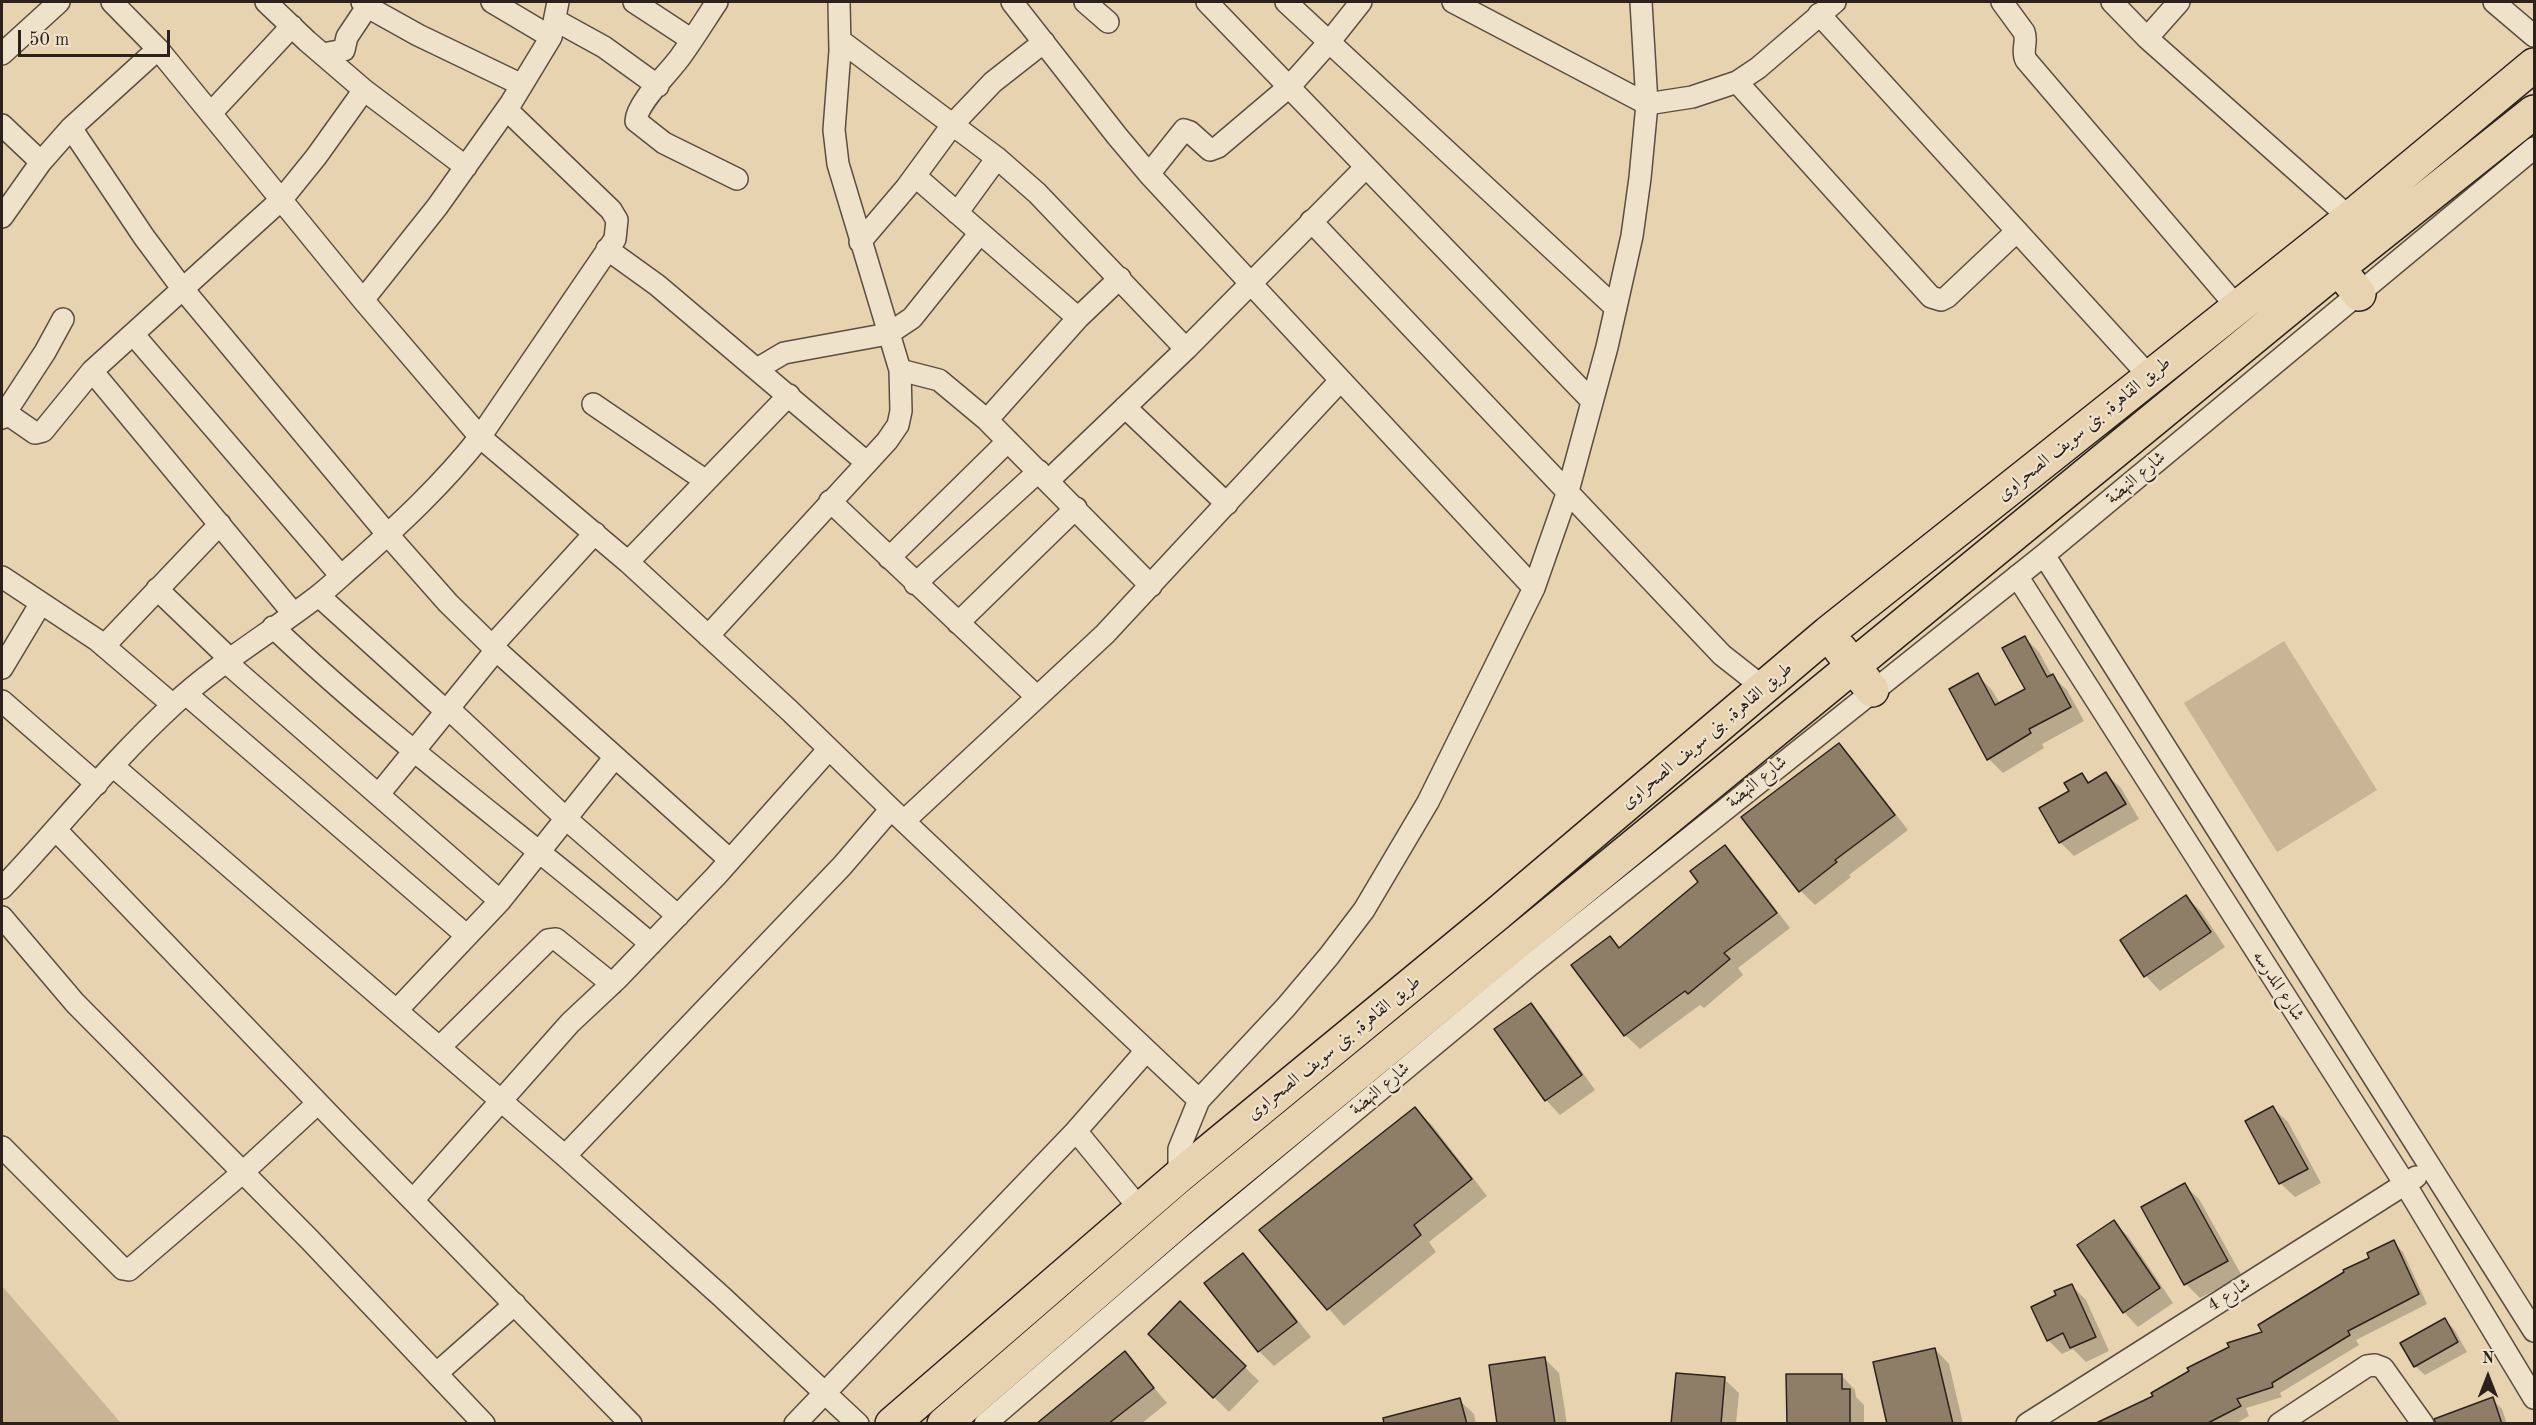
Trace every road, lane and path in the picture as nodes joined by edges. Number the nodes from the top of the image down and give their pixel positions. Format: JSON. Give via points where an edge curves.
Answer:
{"nodes":[{"id":1,"x":59,"y":2,"type":"edge"},
{"id":2,"x":112,"y":2,"type":"edge"},
{"id":3,"x":266,"y":2,"type":"edge"},
{"id":4,"x":492,"y":2,"type":"edge"},
{"id":5,"x":634,"y":2,"type":"edge"},
{"id":6,"x":717,"y":2,"type":"edge"},
{"id":7,"x":839,"y":2,"type":"edge"},
{"id":8,"x":1012,"y":2,"type":"edge"},
{"id":9,"x":1085,"y":2,"type":"edge"},
{"id":10,"x":1207,"y":2,"type":"edge"},
{"id":11,"x":1286,"y":2,"type":"edge"},
{"id":12,"x":1361,"y":2,"type":"edge"},
{"id":13,"x":1453,"y":2,"type":"edge"},
{"id":14,"x":1639,"y":2,"type":"edge"},
{"id":15,"x":2002,"y":2,"type":"edge"},
{"id":16,"x":2112,"y":2,"type":"edge"},
{"id":17,"x":2179,"y":2,"type":"edge"},
{"id":18,"x":2494,"y":2,"type":"edge"},
{"id":19,"x":364,"y":4,"type":"edge"},
{"id":20,"x":1827,"y":8,"type":"edge"},
{"id":21,"x":135,"y":9,"type":"edge"},
{"id":22,"x":554,"y":20,"type":"edge"},
{"id":23,"x":1108,"y":22,"type":"dead end"},
{"id":24,"x":292,"y":26,"type":"junction"},
{"id":25,"x":2535,"y":36,"type":"edge"},
{"id":26,"x":2147,"y":38,"type":"junction"},
{"id":27,"x":692,"y":40,"type":"junction"},
{"id":28,"x":841,"y":41,"type":"junction"},
{"id":29,"x":1330,"y":41,"type":"junction"},
{"id":30,"x":1044,"y":42,"type":"junction"},
{"id":31,"x":158,"y":49,"type":"junction"},
{"id":32,"x":2,"y":54,"type":"edge"},
{"id":33,"x":322,"y":54,"type":"junction"},
{"id":34,"x":2535,"y":65,"type":"edge"},
{"id":35,"x":1737,"y":82,"type":"junction"},
{"id":36,"x":522,"y":85,"type":"junction"},
{"id":37,"x":658,"y":86,"type":"junction"},
{"id":38,"x":1290,"y":86,"type":"junction"},
{"id":39,"x":364,"y":90,"type":"junction"},
{"id":40,"x":1647,"y":104,"type":"junction"},
{"id":41,"x":507,"y":110,"type":"junction"},
{"id":42,"x":2535,"y":112,"type":"edge"},
{"id":43,"x":211,"y":113,"type":"junction"},
{"id":44,"x":953,"y":124,"type":"junction"},
{"id":45,"x":2,"y":125,"type":"edge"},
{"id":46,"x":71,"y":128,"type":"junction"},
{"id":47,"x":2535,"y":148,"type":"edge"},
{"id":48,"x":997,"y":158,"type":"junction"},
{"id":49,"x":41,"y":162,"type":"junction"},
{"id":50,"x":466,"y":167,"type":"junction"},
{"id":51,"x":1365,"y":168,"type":"junction"},
{"id":52,"x":1149,"y":174,"type":"junction"},
{"id":53,"x":915,"y":176,"type":"junction"},
{"id":54,"x":737,"y":179,"type":"dead end"},
{"id":55,"x":282,"y":199,"type":"junction"},
{"id":56,"x":957,"y":213,"type":"junction"},
{"id":57,"x":2,"y":217,"type":"edge"},
{"id":58,"x":2350,"y":218,"type":"junction"},
{"id":59,"x":1311,"y":221,"type":"junction"},
{"id":60,"x":2017,"y":231,"type":"junction"},
{"id":61,"x":980,"y":233,"type":"junction"},
{"id":62,"x":860,"y":242,"type":"junction"},
{"id":63,"x":608,"y":249,"type":"junction"},
{"id":64,"x":2338,"y":268,"type":"junction"},
{"id":65,"x":1120,"y":278,"type":"junction"},
{"id":66,"x":1249,"y":283,"type":"junction"},
{"id":67,"x":182,"y":288,"type":"junction"},
{"id":68,"x":2359,"y":294,"type":"junction"},
{"id":69,"x":363,"y":300,"type":"junction"},
{"id":70,"x":2237,"y":307,"type":"junction"},
{"id":71,"x":1616,"y":308,"type":"junction"},
{"id":72,"x":63,"y":318,"type":"dead end"},
{"id":73,"x":1078,"y":318,"type":"junction"},
{"id":74,"x":134,"y":334,"type":"junction"},
{"id":75,"x":888,"y":334,"type":"junction"},
{"id":76,"x":1186,"y":349,"type":"junction"},
{"id":77,"x":757,"y":369,"type":"junction"},
{"id":78,"x":900,"y":370,"type":"junction"},
{"id":79,"x":92,"y":371,"type":"junction"},
{"id":80,"x":2150,"y":377,"type":"junction"},
{"id":81,"x":1341,"y":381,"type":"junction"},
{"id":82,"x":789,"y":396,"type":"junction"},
{"id":83,"x":1591,"y":400,"type":"junction"},
{"id":84,"x":593,"y":404,"type":"dead end"},
{"id":85,"x":1125,"y":407,"type":"junction"},
{"id":86,"x":4,"y":415,"type":"edge"},
{"id":87,"x":987,"y":420,"type":"junction"},
{"id":88,"x":480,"y":437,"type":"junction"},
{"id":89,"x":1008,"y":441,"type":"junction"},
{"id":90,"x":866,"y":462,"type":"junction"},
{"id":91,"x":1044,"y":476,"type":"junction"},
{"id":92,"x":706,"y":482,"type":"junction"},
{"id":93,"x":1568,"y":490,"type":"junction"},
{"id":94,"x":830,"y":501,"type":"junction"},
{"id":95,"x":1227,"y":504,"type":"junction"},
{"id":96,"x":1076,"y":508,"type":"junction"},
{"id":97,"x":220,"y":524,"type":"junction"},
{"id":98,"x":595,"y":533,"type":"junction"},
{"id":99,"x":388,"y":535,"type":"junction"},
{"id":100,"x":2044,"y":555,"type":"junction"},
{"id":101,"x":889,"y":558,"type":"junction"},
{"id":102,"x":628,"y":562,"type":"junction"},
{"id":103,"x":341,"y":576,"type":"junction"},
{"id":104,"x":2017,"y":576,"type":"junction"},
{"id":105,"x":2,"y":577,"type":"edge"},
{"id":106,"x":915,"y":584,"type":"junction"},
{"id":107,"x":1151,"y":586,"type":"junction"},
{"id":108,"x":1534,"y":588,"type":"junction"},
{"id":109,"x":157,"y":589,"type":"junction"},
{"id":110,"x":319,"y":596,"type":"junction"},
{"id":111,"x":41,"y":603,"type":"junction"},
{"id":112,"x":293,"y":613,"type":"junction"},
{"id":113,"x":958,"y":623,"type":"junction"},
{"id":114,"x":273,"y":627,"type":"junction"},
{"id":115,"x":1828,"y":633,"type":"junction"},
{"id":116,"x":708,"y":636,"type":"junction"},
{"id":117,"x":104,"y":646,"type":"junction"},
{"id":118,"x":494,"y":649,"type":"junction"},
{"id":119,"x":228,"y":660,"type":"junction"},
{"id":120,"x":2,"y":668,"type":"edge"},
{"id":121,"x":1863,"y":678,"type":"junction"},
{"id":122,"x":1764,"y":688,"type":"junction"},
{"id":123,"x":1036,"y":696,"type":"junction"},
{"id":124,"x":180,"y":700,"type":"junction"},
{"id":125,"x":2,"y":701,"type":"edge"},
{"id":126,"x":448,"y":711,"type":"junction"},
{"id":127,"x":830,"y":749,"type":"junction"},
{"id":128,"x":414,"y":751,"type":"junction"},
{"id":129,"x":615,"y":757,"type":"junction"},
{"id":130,"x":114,"y":766,"type":"junction"},
{"id":131,"x":97,"y":784,"type":"junction"},
{"id":132,"x":379,"y":794,"type":"junction"},
{"id":133,"x":897,"y":815,"type":"junction"},
{"id":134,"x":566,"y":819,"type":"junction"},
{"id":135,"x":57,"y":831,"type":"junction"},
{"id":136,"x":539,"y":851,"type":"junction"},
{"id":137,"x":730,"y":860,"type":"junction"},
{"id":138,"x":2,"y":888,"type":"edge"},
{"id":139,"x":500,"y":901,"type":"junction"},
{"id":140,"x":678,"y":916,"type":"junction"},
{"id":141,"x":2,"y":917,"type":"edge"},
{"id":142,"x":466,"y":935,"type":"junction"},
{"id":143,"x":651,"y":944,"type":"junction"},
{"id":144,"x":612,"y":984,"type":"junction"},
{"id":145,"x":397,"y":1010,"type":"junction"},
{"id":146,"x":440,"y":1047,"type":"junction"},
{"id":147,"x":1146,"y":1051,"type":"junction"},
{"id":148,"x":500,"y":1099,"type":"junction"},
{"id":149,"x":1199,"y":1100,"type":"junction"},
{"id":150,"x":318,"y":1103,"type":"junction"},
{"id":151,"x":1076,"y":1131,"type":"junction"},
{"id":152,"x":2,"y":1147,"type":"edge"},
{"id":153,"x":565,"y":1156,"type":"junction"},
{"id":154,"x":2432,"y":1167,"type":"junction"},
{"id":155,"x":242,"y":1173,"type":"junction"},
{"id":156,"x":1179,"y":1176,"type":"junction"},
{"id":157,"x":2405,"y":1184,"type":"junction"},
{"id":158,"x":412,"y":1200,"type":"junction"},
{"id":159,"x":1140,"y":1209,"type":"junction"},
{"id":160,"x":514,"y":1304,"type":"junction"},
{"id":161,"x":2535,"y":1331,"type":"edge"},
{"id":162,"x":437,"y":1373,"type":"junction"},
{"id":163,"x":825,"y":1393,"type":"junction"},
{"id":164,"x":2535,"y":1398,"type":"edge"},
{"id":165,"x":484,"y":1424,"type":"edge"},
{"id":166,"x":631,"y":1424,"type":"edge"},
{"id":167,"x":795,"y":1424,"type":"edge"},
{"id":168,"x":858,"y":1424,"type":"edge"},
{"id":169,"x":892,"y":1424,"type":"edge"},
{"id":170,"x":944,"y":1424,"type":"edge"},
{"id":171,"x":986,"y":1424,"type":"edge"},
{"id":172,"x":2027,"y":1424,"type":"edge"},
{"id":173,"x":2279,"y":1424,"type":"edge"},
{"id":174,"x":2423,"y":1424,"type":"edge"}],
"edges":[{"from":1,"to":32,"type":"street"},
{"from":2,"to":21,"type":"street"},
{"from":3,"to":24,"type":"street"},
{"from":4,"to":22,"type":"street"},
{"from":5,"to":27,"type":"street"},
{"from":6,"to":27,"type":"street"},
{"from":7,"to":28,"type":"street"},
{"from":8,"to":30,"type":"street"},
{"from":9,"to":23,"type":"street"},
{"from":10,"to":38,"type":"street"},
{"from":11,"to":29,"type":"street"},
{"from":12,"to":29,"type":"street"},
{"from":13,"to":40,"type":"street"},
{"from":14,"to":40,"type":"street"},
{"from":15,"to":70,"type":"street","via":[[2024,32],[2026,60]]},
{"from":16,"to":26,"type":"street"},
{"from":17,"to":26,"type":"street"},
{"from":18,"to":25,"type":"street"},
{"from":19,"to":33,"type":"street","via":[[344,50]]},
{"from":19,"to":36,"type":"street"},
{"from":20,"to":35,"type":"street"},
{"from":20,"to":60,"type":"street"},
{"from":21,"to":31,"type":"street"},
{"from":22,"to":36,"type":"street"},
{"from":22,"to":37,"type":"street","via":[[604,47]]},
{"from":24,"to":33,"type":"street"},
{"from":24,"to":43,"type":"street"},
{"from":26,"to":58,"type":"street"},
{"from":27,"to":37,"type":"street"},
{"from":28,"to":44,"type":"street"},
{"from":28,"to":62,"type":"street","via":[[834,130],[838,164]]},
{"from":29,"to":38,"type":"street"},
{"from":29,"to":71,"type":"street"},
{"from":30,"to":44,"type":"street","via":[[993,82]]},
{"from":30,"to":52,"type":"street"},
{"from":31,"to":43,"type":"street"},
{"from":31,"to":46,"type":"street"},
{"from":33,"to":39,"type":"street"},
{"from":34,"to":58,"type":"main road","name":"طريق القاهرة, بنى سويف الصحراوى"},
{"from":35,"to":40,"type":"street","via":[[1692,97]]},
{"from":35,"to":60,"type":"street","via":[[1931,297],[1947,297]]},
{"from":36,"to":41,"type":"street"},
{"from":37,"to":54,"type":"street","via":[[637,114],[638,123],[673,148]]},
{"from":38,"to":51,"type":"street"},
{"from":38,"to":52,"type":"street","via":[[1214,149],[1207,148],[1190,132],[1180,132]]},
{"from":39,"to":50,"type":"street"},
{"from":39,"to":55,"type":"street"},
{"from":40,"to":71,"type":"street","via":[[1634,225]]},
{"from":41,"to":50,"type":"street"},
{"from":41,"to":63,"type":"street","via":[[611,210],[617,220],[615,239]]},
{"from":42,"to":64,"type":"main road","name":"طريق القاهرة, بنى سويف الصحراوى"},
{"from":43,"to":55,"type":"street"},
{"from":44,"to":48,"type":"street"},
{"from":44,"to":53,"type":"street"},
{"from":45,"to":49,"type":"street"},
{"from":46,"to":49,"type":"street"},
{"from":46,"to":67,"type":"street"},
{"from":47,"to":68,"type":"street","name":"شارع النهضة"},
{"from":48,"to":56,"type":"street"},
{"from":48,"to":65,"type":"street","via":[[1069,224]]},
{"from":49,"to":57,"type":"street"},
{"from":50,"to":69,"type":"street"},
{"from":51,"to":59,"type":"street"},
{"from":51,"to":83,"type":"street"},
{"from":52,"to":66,"type":"street"},
{"from":53,"to":56,"type":"street"},
{"from":53,"to":62,"type":"street"},
{"from":55,"to":67,"type":"street"},
{"from":55,"to":69,"type":"street"},
{"from":56,"to":61,"type":"street"},
{"from":58,"to":70,"type":"main road","name":"طريق القاهرة, بنى سويف الصحراوى"},
{"from":59,"to":66,"type":"street"},
{"from":59,"to":93,"type":"street"},
{"from":60,"to":80,"type":"street"},
{"from":61,"to":73,"type":"street"},
{"from":61,"to":75,"type":"street","via":[[912,318]]},
{"from":62,"to":75,"type":"street"},
{"from":63,"to":77,"type":"street"},
{"from":63,"to":88,"type":"street"},
{"from":64,"to":68,"type":"main road"},
{"from":64,"to":121,"type":"main road","name":"طريق القاهرة, بنى سويف الصحراوى"},
{"from":65,"to":73,"type":"street"},
{"from":65,"to":76,"type":"street"},
{"from":66,"to":76,"type":"street"},
{"from":66,"to":81,"type":"street"},
{"from":67,"to":74,"type":"street"},
{"from":67,"to":99,"type":"street"},
{"from":68,"to":100,"type":"street","name":"شارع النهضة"},
{"from":69,"to":88,"type":"street"},
{"from":70,"to":80,"type":"main road","name":"طريق القاهرة, بنى سويف الصحراوى"},
{"from":71,"to":83,"type":"street"},
{"from":72,"to":86,"type":"street"},
{"from":73,"to":87,"type":"street"},
{"from":74,"to":79,"type":"street"},
{"from":74,"to":103,"type":"street"},
{"from":75,"to":77,"type":"street","via":[[784,353]]},
{"from":75,"to":78,"type":"street"},
{"from":76,"to":85,"type":"street"},
{"from":77,"to":82,"type":"street"},
{"from":78,"to":87,"type":"street","via":[[939,380]]},
{"from":78,"to":90,"type":"street","via":[[902,411],[898,425]]},
{"from":79,"to":86,"type":"street","via":[[40,433]]},
{"from":79,"to":97,"type":"street"},
{"from":80,"to":115,"type":"main road","name":"طريق القاهرة, بنى سويف الصحراوى"},
{"from":81,"to":95,"type":"street"},
{"from":81,"to":108,"type":"street"},
{"from":82,"to":90,"type":"street"},
{"from":82,"to":92,"type":"street"},
{"from":83,"to":93,"type":"street"},
{"from":84,"to":92,"type":"street"},
{"from":85,"to":91,"type":"street"},
{"from":85,"to":95,"type":"street"},
{"from":87,"to":89,"type":"street"},
{"from":88,"to":98,"type":"street"},
{"from":88,"to":99,"type":"street","via":[[458,465]]},
{"from":89,"to":91,"type":"street"},
{"from":89,"to":101,"type":"street"},
{"from":90,"to":94,"type":"street"},
{"from":91,"to":96,"type":"street"},
{"from":91,"to":106,"type":"street"},
{"from":92,"to":102,"type":"street"},
{"from":93,"to":108,"type":"street"},
{"from":93,"to":122,"type":"street","via":[[1722,655]]},
{"from":94,"to":101,"type":"street"},
{"from":94,"to":116,"type":"street"},
{"from":95,"to":107,"type":"street"},
{"from":96,"to":107,"type":"street"},
{"from":96,"to":113,"type":"street"},
{"from":97,"to":109,"type":"street"},
{"from":97,"to":112,"type":"street"},
{"from":98,"to":102,"type":"street"},
{"from":98,"to":118,"type":"street"},
{"from":99,"to":103,"type":"street"},
{"from":99,"to":118,"type":"street"},
{"from":100,"to":104,"type":"street","name":"شارع النهضة"},
{"from":100,"to":154,"type":"street","name":"شارع المدرسه"},
{"from":101,"to":106,"type":"street"},
{"from":102,"to":116,"type":"street"},
{"from":103,"to":110,"type":"street"},
{"from":104,"to":121,"type":"street","name":"شارع النهضة"},
{"from":104,"to":157,"type":"street","name":"شارع المدرسه"},
{"from":105,"to":111,"type":"street"},
{"from":106,"to":113,"type":"street"},
{"from":107,"to":123,"type":"street"},
{"from":108,"to":149,"type":"street","via":[[1428,802],[1364,910],[1293,998]]},
{"from":109,"to":117,"type":"street"},
{"from":109,"to":119,"type":"street"},
{"from":110,"to":112,"type":"street"},
{"from":110,"to":126,"type":"street"},
{"from":111,"to":117,"type":"street"},
{"from":111,"to":120,"type":"street"},
{"from":112,"to":114,"type":"street"},
{"from":113,"to":123,"type":"street"},
{"from":114,"to":119,"type":"street"},
{"from":114,"to":128,"type":"street"},
{"from":115,"to":121,"type":"main road"},
{"from":115,"to":122,"type":"main road","name":"طريق القاهرة, بنى سويف الصحراوى"},
{"from":116,"to":127,"type":"street"},
{"from":117,"to":124,"type":"street"},
{"from":118,"to":126,"type":"street"},
{"from":118,"to":129,"type":"street"},
{"from":119,"to":124,"type":"street"},
{"from":119,"to":132,"type":"street"},
{"from":121,"to":170,"type":"main road","name":"طريق القاهرة, بنى سويف الصحراوى","via":[[1198,1204]]},
{"from":121,"to":171,"type":"street","name":"شارع النهضة"},
{"from":122,"to":156,"type":"main road","name":"طريق القاهرة, بنى سويف الصحراوى"},
{"from":123,"to":133,"type":"street"},
{"from":124,"to":130,"type":"street"},
{"from":124,"to":142,"type":"street"},
{"from":125,"to":131,"type":"street"},
{"from":126,"to":128,"type":"street"},
{"from":126,"to":134,"type":"street"},
{"from":127,"to":133,"type":"street"},
{"from":127,"to":137,"type":"street"},
{"from":128,"to":132,"type":"street"},
{"from":128,"to":136,"type":"street"},
{"from":129,"to":134,"type":"street"},
{"from":129,"to":137,"type":"street"},
{"from":130,"to":131,"type":"street"},
{"from":130,"to":145,"type":"street"},
{"from":131,"to":135,"type":"street"},
{"from":132,"to":139,"type":"street"},
{"from":133,"to":147,"type":"street"},
{"from":133,"to":153,"type":"street","via":[[842,866]]},
{"from":134,"to":136,"type":"street"},
{"from":134,"to":140,"type":"street"},
{"from":135,"to":138,"type":"street"},
{"from":135,"to":150,"type":"street"},
{"from":136,"to":139,"type":"street"},
{"from":136,"to":143,"type":"street"},
{"from":137,"to":140,"type":"street"},
{"from":139,"to":142,"type":"street"},
{"from":140,"to":143,"type":"street"},
{"from":141,"to":155,"type":"street","via":[[75,1003]]},
{"from":142,"to":145,"type":"street"},
{"from":143,"to":144,"type":"street"},
{"from":144,"to":146,"type":"street","via":[[556,939],[548,940]]},
{"from":144,"to":148,"type":"street"},
{"from":145,"to":146,"type":"street"},
{"from":146,"to":148,"type":"street"},
{"from":147,"to":149,"type":"street"},
{"from":147,"to":151,"type":"street"},
{"from":148,"to":153,"type":"street"},
{"from":148,"to":158,"type":"street"},
{"from":149,"to":156,"type":"street","via":[[1179,1149]]},
{"from":150,"to":155,"type":"street"},
{"from":150,"to":158,"type":"street"},
{"from":151,"to":159,"type":"street"},
{"from":151,"to":163,"type":"street"},
{"from":152,"to":155,"type":"street","via":[[123,1269],[129,1270]]},
{"from":153,"to":163,"type":"street"},
{"from":154,"to":157,"type":"street","name":"شارع 4"},
{"from":154,"to":161,"type":"street","name":"شارع المدرسه"},
{"from":155,"to":162,"type":"street"},
{"from":156,"to":159,"type":"main road","name":"طريق القاهرة, بنى سويف الصحراوى"},
{"from":157,"to":164,"type":"street","name":"شارع المدرسه"},
{"from":157,"to":172,"type":"street","name":"شارع 4"},
{"from":158,"to":160,"type":"street"},
{"from":159,"to":169,"type":"main road","name":"طريق القاهرة, بنى سويف الصحراوى"},
{"from":160,"to":162,"type":"street"},
{"from":160,"to":166,"type":"street"},
{"from":162,"to":165,"type":"street"},
{"from":163,"to":167,"type":"street"},
{"from":163,"to":168,"type":"street"},
{"from":173,"to":174,"type":"street","via":[[2367,1366],[2375,1365],[2383,1368]]}]}
